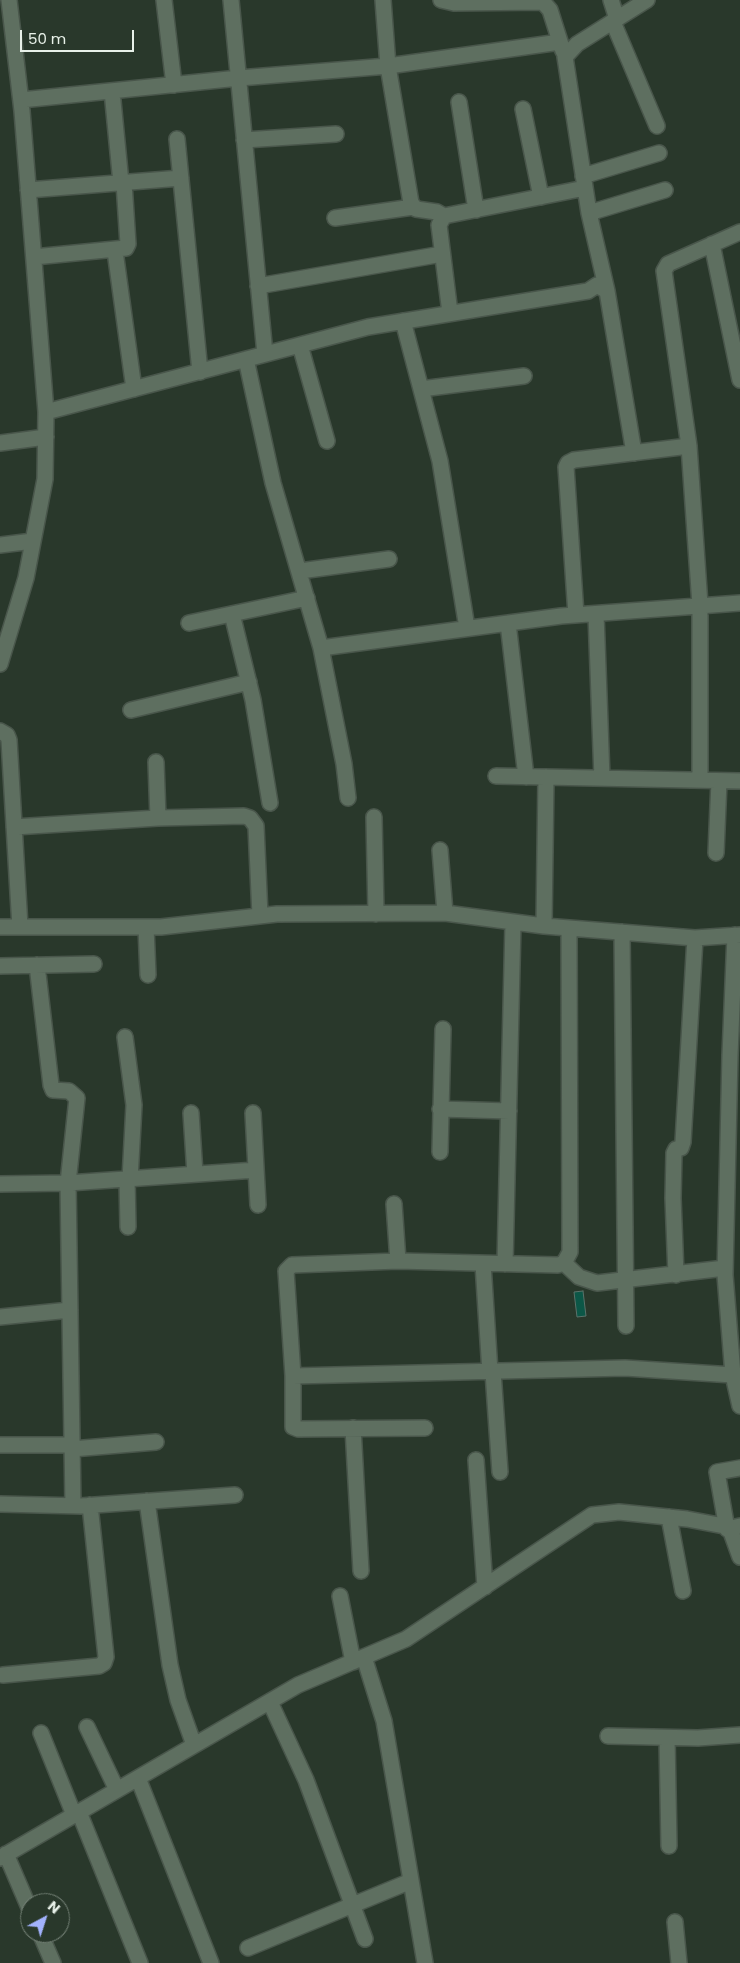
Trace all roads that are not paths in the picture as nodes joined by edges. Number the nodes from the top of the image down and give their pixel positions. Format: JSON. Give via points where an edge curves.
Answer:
{"nodes":[{"id":1,"x":9,"y":0,"type":"edge"},
{"id":2,"x":164,"y":0,"type":"edge"},
{"id":3,"x":231,"y":0,"type":"edge"},
{"id":4,"x":383,"y":0,"type":"edge"},
{"id":5,"x":611,"y":0,"type":"edge"},
{"id":6,"x":647,"y":0,"type":"edge"},
{"id":7,"x":448,"y":2,"type":"edge"},
{"id":8,"x":546,"y":2,"type":"edge"},
{"id":9,"x":615,"y":20,"type":"junction"},
{"id":10,"x":560,"y":42,"type":"junction"},
{"id":11,"x":565,"y":58,"type":"junction"},
{"id":12,"x":388,"y":66,"type":"junction"},
{"id":13,"x":239,"y":78,"type":"junction"},
{"id":14,"x":174,"y":85,"type":"junction"},
{"id":15,"x":112,"y":91,"type":"junction"},
{"id":16,"x":21,"y":100,"type":"junction"},
{"id":17,"x":459,"y":102,"type":"dead end"},
{"id":18,"x":523,"y":109,"type":"dead end"},
{"id":19,"x":658,"y":126,"type":"dead end"},
{"id":20,"x":336,"y":134,"type":"dead end"},
{"id":21,"x":177,"y":138,"type":"dead end"},
{"id":22,"x":244,"y":140,"type":"junction"},
{"id":23,"x":659,"y":153,"type":"dead end"},
{"id":24,"x":181,"y":178,"type":"junction"},
{"id":25,"x":584,"y":182,"type":"junction"},
{"id":26,"x":123,"y":183,"type":"junction"},
{"id":27,"x":28,"y":190,"type":"junction"},
{"id":28,"x":665,"y":190,"type":"dead end"},
{"id":29,"x":541,"y":197,"type":"junction"},
{"id":30,"x":413,"y":207,"type":"junction"},
{"id":31,"x":476,"y":210,"type":"junction"},
{"id":32,"x":589,"y":213,"type":"junction"},
{"id":33,"x":444,"y":216,"type":"junction"},
{"id":34,"x":336,"y":218,"type":"dead end"},
{"id":35,"x":740,"y":232,"type":"edge"},
{"id":36,"x":712,"y":244,"type":"junction"},
{"id":37,"x":114,"y":251,"type":"junction"},
{"id":38,"x":442,"y":254,"type":"junction"},
{"id":39,"x":34,"y":257,"type":"junction"},
{"id":40,"x":258,"y":286,"type":"junction"},
{"id":41,"x":607,"y":291,"type":"junction"},
{"id":42,"x":450,"y":313,"type":"junction"},
{"id":43,"x":403,"y":321,"type":"junction"},
{"id":44,"x":300,"y":345,"type":"junction"},
{"id":45,"x":264,"y":354,"type":"junction"},
{"id":46,"x":246,"y":359,"type":"junction"},
{"id":47,"x":200,"y":372,"type":"junction"},
{"id":48,"x":524,"y":376,"type":"dead end"},
{"id":49,"x":740,"y":380,"type":"edge"},
{"id":50,"x":134,"y":389,"type":"junction"},
{"id":51,"x":421,"y":389,"type":"junction"},
{"id":52,"x":46,"y":412,"type":"junction"},
{"id":53,"x":46,"y":437,"type":"junction"},
{"id":54,"x":327,"y":441,"type":"dead end"},
{"id":55,"x":0,"y":443,"type":"edge"},
{"id":56,"x":689,"y":446,"type":"junction"},
{"id":57,"x":634,"y":453,"type":"junction"},
{"id":58,"x":33,"y":541,"type":"junction"},
{"id":59,"x":0,"y":545,"type":"edge"},
{"id":60,"x":389,"y":559,"type":"dead end"},
{"id":61,"x":300,"y":571,"type":"junction"},
{"id":62,"x":307,"y":598,"type":"junction"},
{"id":63,"x":740,"y":603,"type":"edge"},
{"id":64,"x":700,"y":605,"type":"junction"},
{"id":65,"x":232,"y":614,"type":"junction"},
{"id":66,"x":596,"y":614,"type":"junction"},
{"id":67,"x":576,"y":615,"type":"junction"},
{"id":68,"x":189,"y":623,"type":"dead end"},
{"id":69,"x":508,"y":623,"type":"junction"},
{"id":70,"x":467,"y":628,"type":"junction"},
{"id":71,"x":321,"y":648,"type":"junction"},
{"id":72,"x":0,"y":664,"type":"edge"},
{"id":73,"x":249,"y":682,"type":"junction"},
{"id":74,"x":131,"y":710,"type":"dead end"},
{"id":75,"x":0,"y":731,"type":"edge"},
{"id":76,"x":156,"y":762,"type":"dead end"},
{"id":77,"x":496,"y":776,"type":"dead end"},
{"id":78,"x":526,"y":777,"type":"junction"},
{"id":79,"x":546,"y":777,"type":"junction"},
{"id":80,"x":602,"y":778,"type":"junction"},
{"id":81,"x":700,"y":780,"type":"junction"},
{"id":82,"x":719,"y":781,"type":"junction"},
{"id":83,"x":740,"y":781,"type":"edge"},
{"id":84,"x":348,"y":798,"type":"dead end"},
{"id":85,"x":270,"y":803,"type":"dead end"},
{"id":86,"x":374,"y":817,"type":"dead end"},
{"id":87,"x":158,"y":818,"type":"junction"},
{"id":88,"x":9,"y":832,"type":"edge"},
{"id":89,"x":440,"y":850,"type":"dead end"},
{"id":90,"x":716,"y":852,"type":"dead end"},
{"id":91,"x":445,"y":913,"type":"junction"},
{"id":92,"x":376,"y":914,"type":"junction"},
{"id":93,"x":260,"y":916,"type":"junction"},
{"id":94,"x":513,"y":923,"type":"junction"},
{"id":95,"x":0,"y":926,"type":"edge"},
{"id":96,"x":544,"y":926,"type":"junction"},
{"id":97,"x":20,"y":927,"type":"junction"},
{"id":98,"x":146,"y":927,"type":"junction"},
{"id":99,"x":569,"y":928,"type":"junction"},
{"id":100,"x":622,"y":932,"type":"junction"},
{"id":101,"x":738,"y":935,"type":"edge"},
{"id":102,"x":695,"y":938,"type":"junction"},
{"id":103,"x":94,"y":964,"type":"dead end"},
{"id":104,"x":36,"y":965,"type":"junction"},
{"id":105,"x":0,"y":966,"type":"edge"},
{"id":106,"x":148,"y":975,"type":"dead end"},
{"id":107,"x":443,"y":1029,"type":"dead end"},
{"id":108,"x":125,"y":1037,"type":"dead end"},
{"id":109,"x":440,"y":1109,"type":"junction"},
{"id":110,"x":509,"y":1111,"type":"junction"},
{"id":111,"x":191,"y":1113,"type":"dead end"},
{"id":112,"x":253,"y":1113,"type":"dead end"},
{"id":113,"x":440,"y":1152,"type":"dead end"},
{"id":114,"x":256,"y":1170,"type":"junction"},
{"id":115,"x":195,"y":1174,"type":"junction"},
{"id":116,"x":128,"y":1179,"type":"junction"},
{"id":117,"x":68,"y":1183,"type":"junction"},
{"id":118,"x":0,"y":1184,"type":"edge"},
{"id":119,"x":394,"y":1204,"type":"dead end"},
{"id":120,"x":258,"y":1205,"type":"dead end"},
{"id":121,"x":128,"y":1227,"type":"dead end"},
{"id":122,"x":733,"y":1236,"type":"edge"},
{"id":123,"x":398,"y":1261,"type":"junction"},
{"id":124,"x":564,"y":1263,"type":"junction"},
{"id":125,"x":483,"y":1264,"type":"junction"},
{"id":126,"x":504,"y":1264,"type":"junction"},
{"id":127,"x":725,"y":1268,"type":"junction"},
{"id":128,"x":676,"y":1274,"type":"junction"},
{"id":129,"x":624,"y":1281,"type":"junction"},
{"id":130,"x":70,"y":1310,"type":"junction"},
{"id":131,"x":0,"y":1317,"type":"edge"},
{"id":132,"x":626,"y":1326,"type":"dead end"},
{"id":133,"x":492,"y":1372,"type":"junction"},
{"id":134,"x":733,"y":1375,"type":"junction"},
{"id":135,"x":293,"y":1376,"type":"junction"},
{"id":136,"x":739,"y":1396,"type":"edge"},
{"id":137,"x":353,"y":1428,"type":"junction"},
{"id":138,"x":425,"y":1428,"type":"dead end"},
{"id":139,"x":156,"y":1442,"type":"dead end"},
{"id":140,"x":0,"y":1445,"type":"edge"},
{"id":141,"x":72,"y":1447,"type":"junction"},
{"id":142,"x":476,"y":1460,"type":"dead end"},
{"id":143,"x":740,"y":1468,"type":"edge"},
{"id":144,"x":500,"y":1472,"type":"dead end"},
{"id":145,"x":235,"y":1496,"type":"dead end"},
{"id":146,"x":147,"y":1501,"type":"junction"},
{"id":147,"x":0,"y":1504,"type":"edge"},
{"id":148,"x":90,"y":1505,"type":"junction"},
{"id":149,"x":73,"y":1506,"type":"junction"},
{"id":150,"x":669,"y":1517,"type":"junction"},
{"id":151,"x":733,"y":1527,"type":"edge"},
{"id":152,"x":740,"y":1557,"type":"edge"},
{"id":153,"x":361,"y":1572,"type":"dead end"},
{"id":154,"x":485,"y":1586,"type":"junction"},
{"id":155,"x":684,"y":1591,"type":"dead end"},
{"id":156,"x":340,"y":1596,"type":"dead end"},
{"id":157,"x":359,"y":1659,"type":"junction"},
{"id":158,"x":3,"y":1675,"type":"dead end"},
{"id":159,"x":270,"y":1702,"type":"junction"},
{"id":160,"x":87,"y":1727,"type":"dead end"},
{"id":161,"x":41,"y":1733,"type":"dead end"},
{"id":162,"x":740,"y":1735,"type":"edge"},
{"id":163,"x":608,"y":1736,"type":"dead end"},
{"id":164,"x":667,"y":1738,"type":"junction"},
{"id":165,"x":194,"y":1745,"type":"junction"},
{"id":166,"x":138,"y":1778,"type":"junction"},
{"id":167,"x":117,"y":1790,"type":"junction"},
{"id":168,"x":76,"y":1814,"type":"junction"},
{"id":169,"x":669,"y":1846,"type":"dead end"},
{"id":170,"x":3,"y":1856,"type":"edge"},
{"id":171,"x":411,"y":1881,"type":"junction"},
{"id":172,"x":22,"y":1893,"type":"edge"},
{"id":173,"x":352,"y":1906,"type":"junction"},
{"id":174,"x":676,"y":1922,"type":"dead end"},
{"id":175,"x":365,"y":1939,"type":"dead end"},
{"id":176,"x":44,"y":1943,"type":"edge"},
{"id":177,"x":248,"y":1948,"type":"dead end"},
{"id":178,"x":53,"y":1963,"type":"edge"},
{"id":179,"x":140,"y":1963,"type":"edge"},
{"id":180,"x":211,"y":1963,"type":"edge"},
{"id":181,"x":425,"y":1963,"type":"edge"},
{"id":182,"x":679,"y":1963,"type":"edge"}],
"edges":[{"from":1,"to":16,"type":"street"},
{"from":2,"to":14,"type":"street"},
{"from":3,"to":13,"type":"street"},
{"from":4,"to":12,"type":"street"},
{"from":5,"to":9,"type":"street"},
{"from":6,"to":9,"type":"street"},
{"from":7,"to":8,"type":"street"},
{"from":8,"to":10,"type":"street"},
{"from":9,"to":11,"type":"street","via":[[577,44]]},
{"from":9,"to":19,"type":"street"},
{"from":10,"to":11,"type":"street"},
{"from":10,"to":12,"type":"street"},
{"from":11,"to":25,"type":"street"},
{"from":12,"to":13,"type":"street"},
{"from":12,"to":30,"type":"street"},
{"from":13,"to":14,"type":"street"},
{"from":13,"to":22,"type":"street"},
{"from":14,"to":15,"type":"street"},
{"from":15,"to":16,"type":"street"},
{"from":15,"to":26,"type":"street"},
{"from":16,"to":27,"type":"street"},
{"from":17,"to":31,"type":"street"},
{"from":18,"to":29,"type":"street"},
{"from":20,"to":22,"type":"street"},
{"from":21,"to":24,"type":"street"},
{"from":22,"to":40,"type":"street"},
{"from":23,"to":25,"type":"street"},
{"from":24,"to":26,"type":"street"},
{"from":24,"to":47,"type":"street"},
{"from":25,"to":29,"type":"street"},
{"from":25,"to":32,"type":"street"},
{"from":26,"to":27,"type":"street"},
{"from":26,"to":37,"type":"street","via":[[128,244],[126,248]]},
{"from":27,"to":39,"type":"street"},
{"from":28,"to":32,"type":"street"},
{"from":29,"to":31,"type":"street"},
{"from":30,"to":33,"type":"street"},
{"from":30,"to":34,"type":"street"},
{"from":31,"to":33,"type":"street"},
{"from":32,"to":41,"type":"street"},
{"from":33,"to":38,"type":"street","via":[[439,225]]},
{"from":35,"to":36,"type":"street"},
{"from":36,"to":49,"type":"street"},
{"from":36,"to":56,"type":"street","via":[[668,264],[664,271]]},
{"from":37,"to":39,"type":"street"},
{"from":37,"to":50,"type":"street"},
{"from":38,"to":40,"type":"street"},
{"from":38,"to":42,"type":"street"},
{"from":39,"to":52,"type":"street"},
{"from":40,"to":45,"type":"street"},
{"from":41,"to":42,"type":"street","via":[[597,285],[588,292]]},
{"from":41,"to":57,"type":"street"},
{"from":42,"to":43,"type":"street"},
{"from":43,"to":44,"type":"street"},
{"from":43,"to":51,"type":"street"},
{"from":44,"to":45,"type":"street"},
{"from":44,"to":54,"type":"street"},
{"from":45,"to":46,"type":"street"},
{"from":46,"to":47,"type":"street"},
{"from":46,"to":61,"type":"street","via":[[273,483]]},
{"from":47,"to":50,"type":"street"},
{"from":48,"to":51,"type":"street"},
{"from":50,"to":52,"type":"street"},
{"from":51,"to":70,"type":"street","via":[[443,476]]},
{"from":52,"to":53,"type":"street"},
{"from":53,"to":55,"type":"street"},
{"from":53,"to":58,"type":"street","via":[[45,479]]},
{"from":56,"to":57,"type":"street"},
{"from":56,"to":64,"type":"street"},
{"from":57,"to":67,"type":"street","via":[[574,460],[566,467]]},
{"from":58,"to":59,"type":"street"},
{"from":58,"to":72,"type":"street","via":[[26,578]]},
{"from":60,"to":61,"type":"street"},
{"from":61,"to":62,"type":"street"},
{"from":62,"to":65,"type":"street"},
{"from":62,"to":71,"type":"street"},
{"from":63,"to":64,"type":"street"},
{"from":64,"to":66,"type":"street"},
{"from":64,"to":81,"type":"street"},
{"from":65,"to":68,"type":"street"},
{"from":65,"to":73,"type":"street"},
{"from":66,"to":67,"type":"street"},
{"from":66,"to":80,"type":"street"},
{"from":67,"to":69,"type":"street"},
{"from":69,"to":70,"type":"street"},
{"from":69,"to":78,"type":"street"},
{"from":70,"to":71,"type":"street"},
{"from":71,"to":84,"type":"street"},
{"from":73,"to":74,"type":"street"},
{"from":73,"to":85,"type":"street"},
{"from":75,"to":88,"type":"street","via":[[9,740]]},
{"from":76,"to":87,"type":"street"},
{"from":77,"to":78,"type":"street"},
{"from":78,"to":79,"type":"street"},
{"from":79,"to":80,"type":"street"},
{"from":79,"to":96,"type":"street"},
{"from":80,"to":81,"type":"street"},
{"from":81,"to":82,"type":"street"},
{"from":82,"to":83,"type":"street"},
{"from":82,"to":90,"type":"street"},
{"from":86,"to":92,"type":"street"},
{"from":87,"to":88,"type":"street"},
{"from":87,"to":93,"type":"street","via":[[244,816],[254,821]]},
{"from":88,"to":97,"type":"street"},
{"from":89,"to":91,"type":"street"},
{"from":91,"to":92,"type":"street"},
{"from":91,"to":94,"type":"street"},
{"from":92,"to":93,"type":"street"},
{"from":93,"to":98,"type":"street"},
{"from":94,"to":96,"type":"street"},
{"from":94,"to":110,"type":"street"},
{"from":95,"to":97,"type":"street"},
{"from":96,"to":99,"type":"street"},
{"from":97,"to":98,"type":"street"},
{"from":98,"to":106,"type":"street"},
{"from":99,"to":100,"type":"street"},
{"from":99,"to":124,"type":"street","via":[[570,1252]]},
{"from":100,"to":102,"type":"street"},
{"from":100,"to":129,"type":"street"},
{"from":101,"to":102,"type":"street"},
{"from":101,"to":122,"type":"street","via":[[730,1055]]},
{"from":102,"to":128,"type":"street","via":[[683,1142],[674,1153]]},
{"from":103,"to":104,"type":"street"},
{"from":104,"to":105,"type":"street"},
{"from":104,"to":117,"type":"street","via":[[51,1085],[53,1090],[69,1091],[77,1098]]},
{"from":107,"to":109,"type":"street"},
{"from":108,"to":116,"type":"street","via":[[134,1105]]},
{"from":109,"to":110,"type":"street"},
{"from":109,"to":113,"type":"street"},
{"from":110,"to":126,"type":"street"},
{"from":111,"to":115,"type":"street"},
{"from":112,"to":114,"type":"street"},
{"from":114,"to":115,"type":"street"},
{"from":114,"to":120,"type":"street"},
{"from":115,"to":116,"type":"street"},
{"from":116,"to":117,"type":"street"},
{"from":116,"to":121,"type":"street"},
{"from":117,"to":118,"type":"street"},
{"from":117,"to":130,"type":"street"},
{"from":119,"to":123,"type":"street"},
{"from":122,"to":127,"type":"street"},
{"from":123,"to":125,"type":"street"},
{"from":123,"to":135,"type":"street","via":[[288,1267]]},
{"from":124,"to":126,"type":"street"},
{"from":124,"to":129,"type":"street","via":[[587,1281]]},
{"from":125,"to":126,"type":"street"},
{"from":125,"to":133,"type":"street"},
{"from":127,"to":128,"type":"street"},
{"from":127,"to":134,"type":"street"},
{"from":128,"to":129,"type":"street"},
{"from":129,"to":132,"type":"street"},
{"from":130,"to":131,"type":"street"},
{"from":130,"to":141,"type":"street"},
{"from":133,"to":134,"type":"street","via":[[625,1368]]},
{"from":133,"to":135,"type":"street"},
{"from":133,"to":144,"type":"street"},
{"from":134,"to":136,"type":"street"},
{"from":135,"to":137,"type":"street","via":[[294,1428]]},
{"from":137,"to":138,"type":"street"},
{"from":137,"to":153,"type":"street"},
{"from":139,"to":141,"type":"street"},
{"from":140,"to":141,"type":"street"},
{"from":141,"to":149,"type":"street"},
{"from":142,"to":154,"type":"street"},
{"from":143,"to":151,"type":"street","via":[[717,1472]]},
{"from":145,"to":146,"type":"street"},
{"from":146,"to":148,"type":"street"},
{"from":146,"to":165,"type":"street","via":[[170,1665]]},
{"from":147,"to":149,"type":"street"},
{"from":148,"to":149,"type":"street"},
{"from":148,"to":158,"type":"street","via":[[106,1657],[104,1663]]},
{"from":150,"to":151,"type":"street"},
{"from":150,"to":154,"type":"street","via":[[619,1512],[592,1515]]},
{"from":150,"to":155,"type":"street"},
{"from":151,"to":152,"type":"street","via":[[731,1532]]},
{"from":154,"to":157,"type":"street","via":[[406,1639]]},
{"from":156,"to":157,"type":"street"},
{"from":157,"to":159,"type":"street"},
{"from":157,"to":171,"type":"street","via":[[384,1721]]},
{"from":159,"to":165,"type":"street"},
{"from":159,"to":173,"type":"street","via":[[306,1780]]},
{"from":160,"to":167,"type":"street"},
{"from":161,"to":168,"type":"street"},
{"from":162,"to":164,"type":"street"},
{"from":163,"to":164,"type":"street"},
{"from":164,"to":169,"type":"street"},
{"from":165,"to":166,"type":"street"},
{"from":166,"to":167,"type":"street"},
{"from":166,"to":180,"type":"street"},
{"from":167,"to":168,"type":"street"},
{"from":168,"to":170,"type":"street"},
{"from":168,"to":179,"type":"street"},
{"from":170,"to":172,"type":"street"},
{"from":171,"to":173,"type":"street"},
{"from":171,"to":181,"type":"street"},
{"from":173,"to":175,"type":"street"},
{"from":173,"to":177,"type":"street"},
{"from":174,"to":182,"type":"street"},
{"from":176,"to":178,"type":"street"}]}
